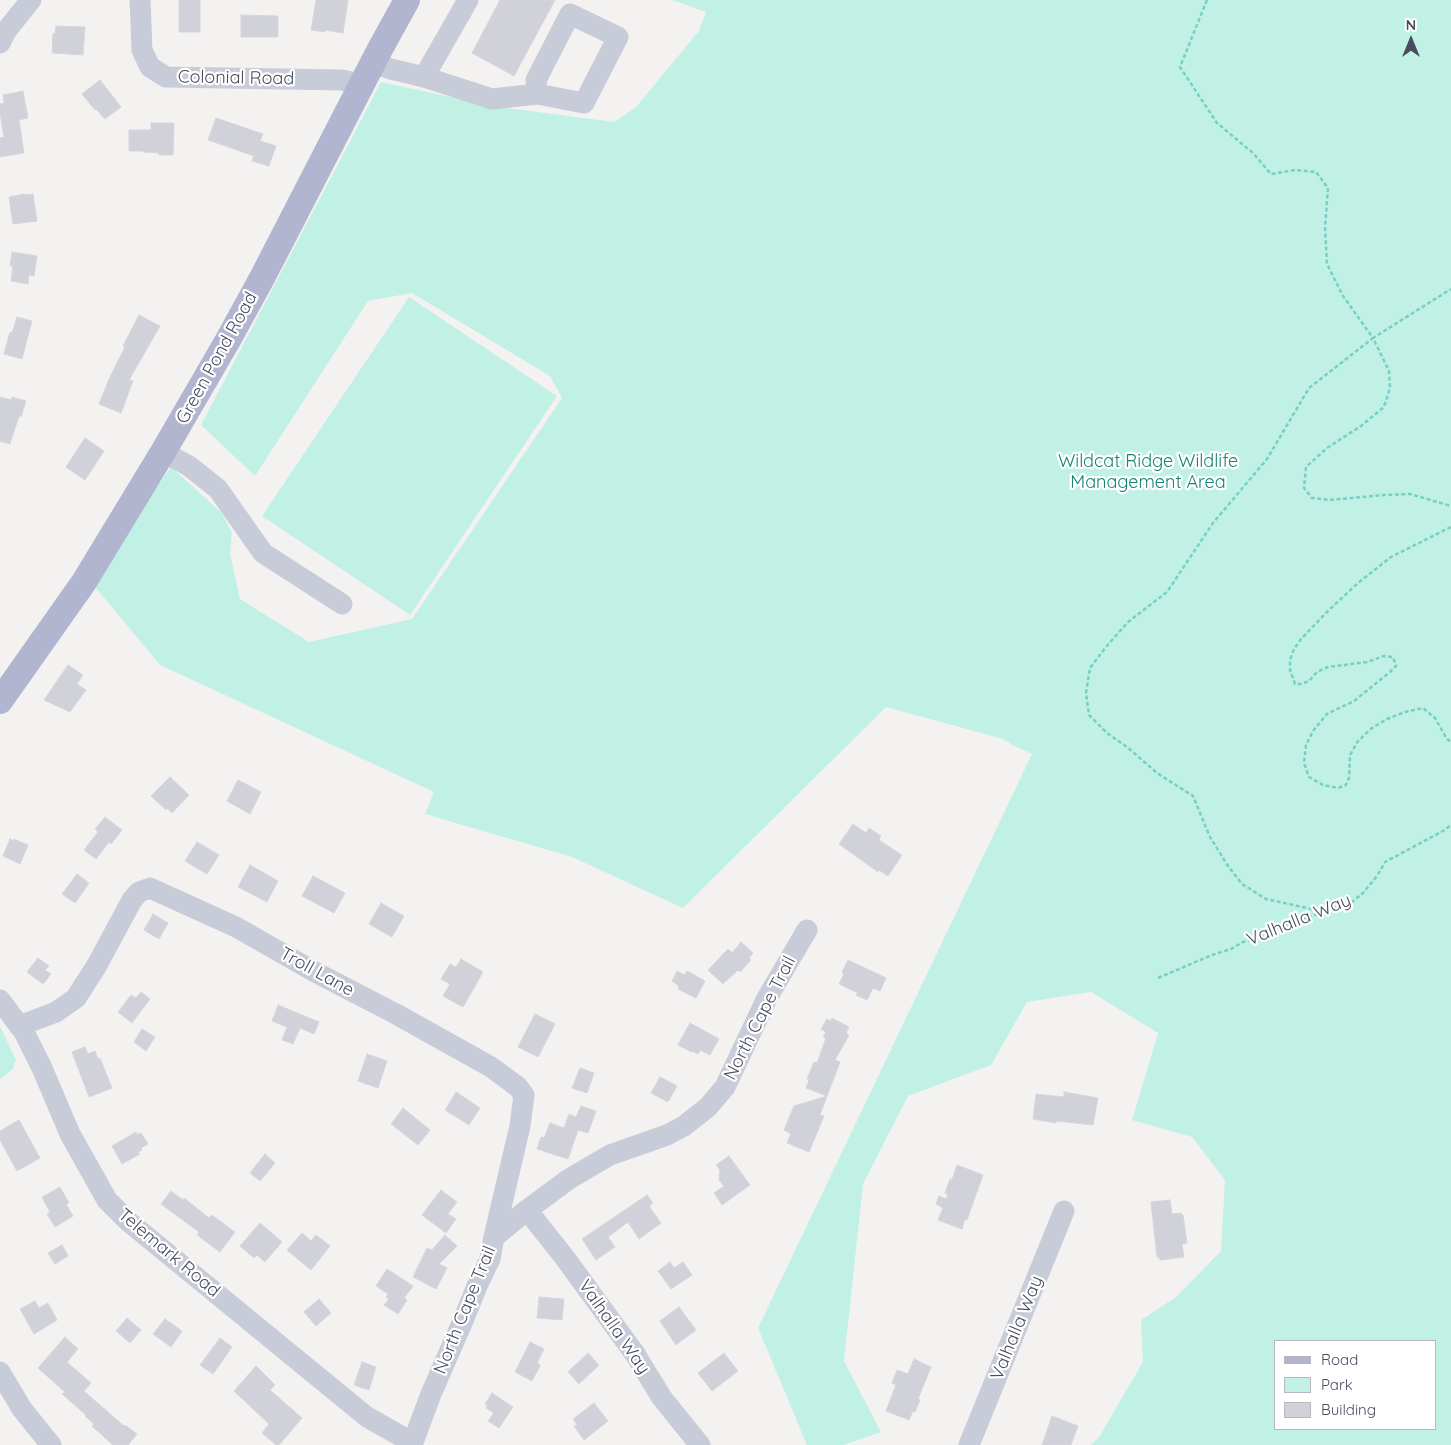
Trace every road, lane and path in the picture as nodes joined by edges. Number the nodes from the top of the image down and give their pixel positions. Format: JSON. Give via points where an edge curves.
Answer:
{"nodes":[{"id":1,"x":31,"y":0,"type":"edge"},
{"id":2,"x":140,"y":0,"type":"edge"},
{"id":3,"x":407,"y":0,"type":"edge"},
{"id":4,"x":468,"y":0,"type":"edge"},
{"id":5,"x":1207,"y":0,"type":"edge"},
{"id":6,"x":0,"y":43,"type":"edge"},
{"id":7,"x":368,"y":74,"type":"junction"},
{"id":8,"x":424,"y":77,"type":"junction"},
{"id":9,"x":536,"y":94,"type":"dead end"},
{"id":10,"x":1451,"y":289,"type":"edge"},
{"id":11,"x":1373,"y":338,"type":"junction"},
{"id":12,"x":163,"y":452,"type":"junction"},
{"id":13,"x":1451,"y":506,"type":"edge"},
{"id":14,"x":1451,"y":527,"type":"edge"},
{"id":15,"x":342,"y":604,"type":"dead end"},
{"id":16,"x":0,"y":700,"type":"edge"},
{"id":17,"x":1451,"y":742,"type":"edge"},
{"id":18,"x":1451,"y":825,"type":"edge"},
{"id":19,"x":1326,"y":912,"type":"junction"},
{"id":20,"x":807,"y":930,"type":"dead end"},
{"id":21,"x":1158,"y":978,"type":"dead end"},
{"id":22,"x":0,"y":1000,"type":"edge"},
{"id":23,"x":20,"y":1026,"type":"junction"},
{"id":24,"x":527,"y":1210,"type":"junction"},
{"id":25,"x":1064,"y":1210,"type":"dead end"},
{"id":26,"x":494,"y":1237,"type":"junction"},
{"id":27,"x":0,"y":1372,"type":"edge"},
{"id":28,"x":413,"y":1444,"type":"edge"},
{"id":29,"x":51,"y":1445,"type":"edge"},
{"id":30,"x":700,"y":1445,"type":"edge"},
{"id":31,"x":969,"y":1445,"type":"edge"}],
"edges":[{"from":1,"to":6,"type":"street"},
{"from":2,"to":7,"type":"street","name":"Colonial Road","via":[[142,50],[150,67],[166,77],[342,80]]},
{"from":3,"to":7,"type":"main road","name":"Green Pond Road"},
{"from":4,"to":8,"type":"street"},
{"from":5,"to":11,"type":"path","via":[[1180,67],[1217,123],[1253,153],[1271,174],[1294,170],[1316,172],[1328,188],[1327,264],[1343,296]]},
{"from":7,"to":8,"type":"street","name":"Colonial Road","via":[[392,69]]},
{"from":7,"to":12,"type":"main road","name":"Green Pond Road","via":[[249,301]]},
{"from":8,"to":9,"type":"street","name":"Colonial Road","via":[[492,99]]},
{"from":10,"to":11,"type":"path"},
{"from":11,"to":13,"type":"path","via":[[1389,371],[1390,388],[1384,407],[1306,467],[1304,488],[1312,498],[1329,500],[1410,494]]},
{"from":11,"to":19,"type":"path","via":[[1308,388],[1268,459],[1213,523],[1167,592],[1128,622],[1090,668],[1086,693],[1089,715],[1107,733],[1156,773],[1194,796],[1210,837],[1242,884],[1266,899]]},
{"from":12,"to":15,"type":"street","via":[[189,466],[218,490],[263,553]]},
{"from":12,"to":16,"type":"main road","name":"Green Pond Road","via":[[84,582]]},
{"from":14,"to":17,"type":"path","via":[[1391,557],[1358,583],[1301,639],[1290,660],[1295,684],[1309,681],[1328,667],[1367,662],[1384,656],[1393,657],[1396,666],[1354,701],[1327,714],[1313,731],[1306,745],[1304,764],[1309,777],[1338,788],[1346,785],[1350,755],[1358,741],[1372,728],[1404,712],[1423,708],[1435,718]]},
{"from":18,"to":19,"type":"path","name":"Valhalla Way","via":[[1385,862],[1368,888],[1352,902]]},
{"from":19,"to":21,"type":"path","name":"Valhalla Way","via":[[1285,925],[1263,937],[1243,942]]},
{"from":20,"to":24,"type":"street","name":"North Cape Trail","via":[[767,998],[724,1086],[708,1107],[667,1135],[610,1154]]},
{"from":22,"to":23,"type":"street","name":"Telemark Road"},
{"from":23,"to":26,"type":"street","name":"Troll Lane","via":[[56,1012],[76,998],[139,892],[150,888],[236,926],[491,1067],[518,1086],[524,1095],[520,1126]]},
{"from":23,"to":28,"type":"street","name":"Telemark Road","via":[[70,1134],[106,1200],[367,1418]]},
{"from":24,"to":26,"type":"street","name":"North Cape Trail"},
{"from":24,"to":30,"type":"street","name":"Valhalla Way","via":[[635,1354],[662,1398]]},
{"from":25,"to":31,"type":"street","name":"Valhalla Way"},
{"from":26,"to":28,"type":"street","name":"North Cape Trail","via":[[490,1259],[431,1394]]},
{"from":27,"to":29,"type":"street","via":[[22,1408]]}]}
